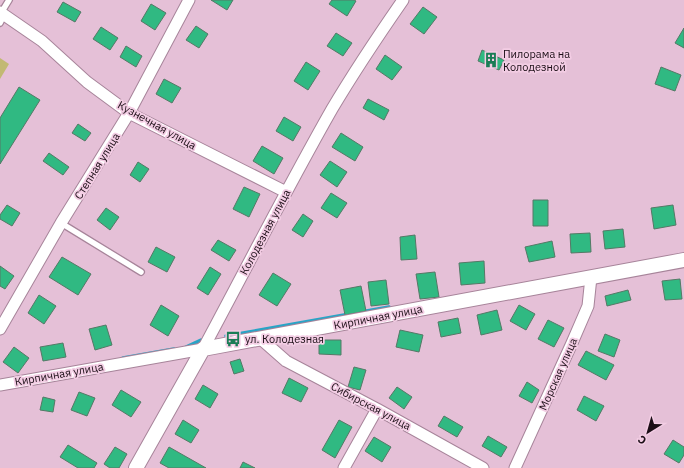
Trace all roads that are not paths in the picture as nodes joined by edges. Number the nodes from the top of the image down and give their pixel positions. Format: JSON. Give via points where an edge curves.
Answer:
{"nodes":[{"id":1,"x":9,"y":0,"type":"edge"},
{"id":2,"x":189,"y":0,"type":"edge"},
{"id":3,"x":402,"y":0,"type":"edge"},
{"id":4,"x":1,"y":16,"type":"edge"},
{"id":5,"x":130,"y":113,"type":"junction"},
{"id":6,"x":286,"y":192,"type":"junction"},
{"id":7,"x":61,"y":224,"type":"junction"},
{"id":8,"x":684,"y":260,"type":"edge"},
{"id":9,"x":141,"y":272,"type":"dead end"},
{"id":10,"x":592,"y":277,"type":"junction"},
{"id":11,"x":0,"y":329,"type":"edge"},
{"id":12,"x":262,"y":339,"type":"junction"},
{"id":13,"x":203,"y":349,"type":"junction"},
{"id":14,"x":0,"y":385,"type":"edge"},
{"id":15,"x":377,"y":409,"type":"junction"},
{"id":16,"x":136,"y":468,"type":"edge"},
{"id":17,"x":344,"y":468,"type":"edge"},
{"id":18,"x":483,"y":468,"type":"edge"},
{"id":19,"x":515,"y":468,"type":"edge"}],
"edges":[{"from":1,"to":4,"type":"lane"},
{"from":2,"to":5,"type":"street","name":"Степная улица"},
{"from":3,"to":6,"type":"street","name":"Колодезная улица","via":[[332,109]]},
{"from":4,"to":5,"type":"street","name":"Кузнечная улица","via":[[42,41],[87,82]]},
{"from":5,"to":6,"type":"street","name":"Кузнечная улица"},
{"from":5,"to":7,"type":"street","name":"Степная улица"},
{"from":6,"to":13,"type":"street","name":"Колодезная улица"},
{"from":7,"to":9,"type":"lane"},
{"from":7,"to":11,"type":"street","name":"Степная улица"},
{"from":8,"to":10,"type":"street","name":"Кирпичная улица"},
{"from":10,"to":12,"type":"street","name":"Кирпичная улица"},
{"from":10,"to":19,"type":"street","name":"Морская улица","via":[[588,306]]},
{"from":12,"to":13,"type":"street","name":"Кирпичная улица"},
{"from":12,"to":15,"type":"street","name":"Сибирская улица","via":[[286,361]]},
{"from":13,"to":14,"type":"street","name":"Кирпичная улица"},
{"from":13,"to":16,"type":"street","name":"Колодезная улица"},
{"from":15,"to":17,"type":"street"},
{"from":15,"to":18,"type":"street","name":"Сибирская улица"}]}
